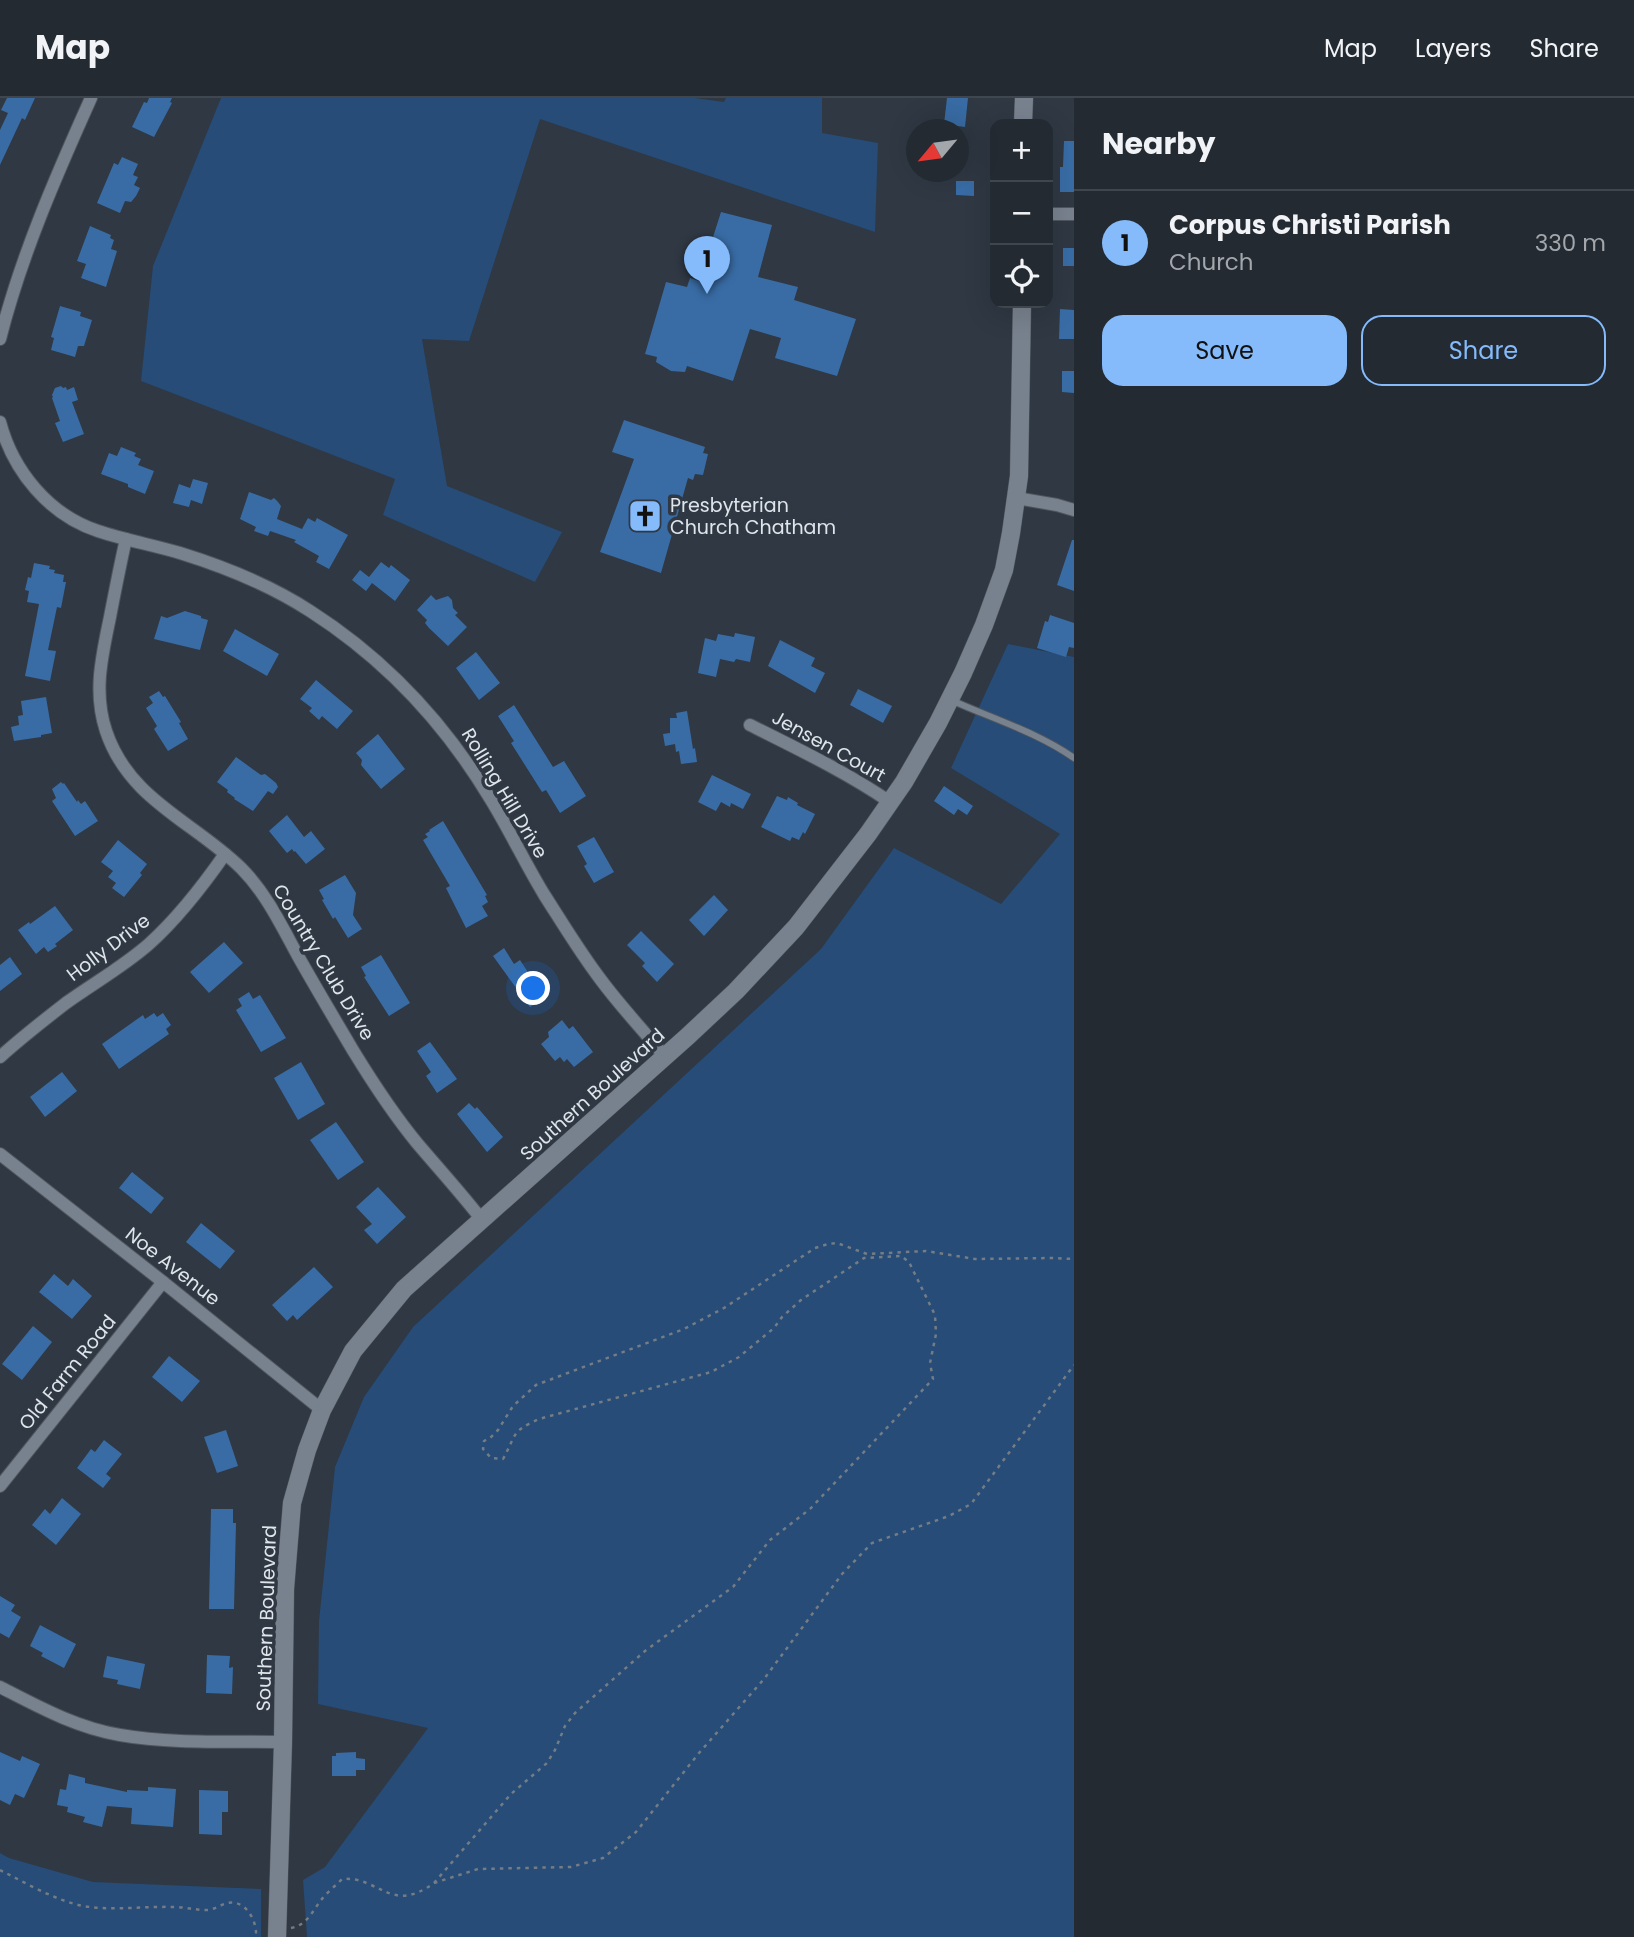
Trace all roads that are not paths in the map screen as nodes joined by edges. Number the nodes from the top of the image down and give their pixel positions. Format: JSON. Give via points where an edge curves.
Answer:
{"nodes":[{"id":1,"x":91,"y":98,"type":"edge"},
{"id":2,"x":1024,"y":98,"type":"edge"},
{"id":3,"x":1023,"y":119,"type":"edge"},
{"id":4,"x":1053,"y":214,"type":"edge"},
{"id":5,"x":1074,"y":214,"type":"edge"},
{"id":6,"x":1022,"y":308,"type":"edge"},
{"id":7,"x":0,"y":339,"type":"edge"},
{"id":8,"x":0,"y":422,"type":"edge"},
{"id":9,"x":1016,"y":498,"type":"junction"},
{"id":10,"x":1074,"y":510,"type":"edge"},
{"id":11,"x":126,"y":539,"type":"junction"},
{"id":12,"x":950,"y":699,"type":"junction"},
{"id":13,"x":750,"y":725,"type":"dead end"},
{"id":14,"x":1074,"y":758,"type":"edge"},
{"id":15,"x":890,"y":803,"type":"junction"},
{"id":16,"x":225,"y":854,"type":"junction"},
{"id":17,"x":0,"y":1057,"type":"edge"},
{"id":18,"x":665,"y":1057,"type":"junction"},
{"id":19,"x":0,"y":1154,"type":"edge"},
{"id":20,"x":482,"y":1220,"type":"junction"},
{"id":21,"x":163,"y":1282,"type":"junction"},
{"id":22,"x":321,"y":1410,"type":"junction"},
{"id":23,"x":0,"y":1486,"type":"edge"},
{"id":24,"x":0,"y":1687,"type":"edge"},
{"id":25,"x":283,"y":1742,"type":"junction"},
{"id":26,"x":277,"y":1934,"type":"edge"}],
"edges":[{"from":1,"to":7,"type":"street","via":[[54,179]]},
{"from":2,"to":3,"type":"main road"},
{"from":4,"to":5,"type":"street"},
{"from":6,"to":9,"type":"main road","name":"Southern Boulevard"},
{"from":8,"to":11,"type":"street","name":"Rolling Hill Drive","via":[[15,461],[40,495],[70,519]]},
{"from":9,"to":10,"type":"street"},
{"from":9,"to":12,"type":"main road","name":"Southern Boulevard","via":[[1004,570]]},
{"from":11,"to":16,"type":"street","name":"Country Club Drive","via":[[99,669],[100,710],[107,734],[139,787]]},
{"from":11,"to":18,"type":"street","name":"Rolling Hill Drive","via":[[178,552],[286,597],[354,642],[408,690],[471,767],[544,895],[599,978]]},
{"from":12,"to":14,"type":"lane"},
{"from":12,"to":15,"type":"main road","name":"Southern Boulevard"},
{"from":13,"to":15,"type":"street","name":"Jensen Court","via":[[864,784]]},
{"from":15,"to":18,"type":"main road","name":"Southern Boulevard","via":[[788,936]]},
{"from":16,"to":17,"type":"street","name":"Holly Drive","via":[[190,902],[148,945]]},
{"from":16,"to":20,"type":"street","name":"Country Club Drive","via":[[269,902],[393,1112]]},
{"from":18,"to":20,"type":"main road","name":"Southern Boulevard"},
{"from":19,"to":21,"type":"street","name":"Noe Avenue"},
{"from":20,"to":22,"type":"main road","name":"Southern Boulevard","via":[[404,1289],[353,1350]]},
{"from":21,"to":22,"type":"street","name":"Noe Avenue"},
{"from":21,"to":23,"type":"street","name":"Old Farm Road"},
{"from":22,"to":25,"type":"main road","name":"Southern Boulevard","via":[[292,1503],[285,1589]]},
{"from":24,"to":25,"type":"street","via":[[58,1717],[119,1735]]},
{"from":25,"to":26,"type":"main road","name":"Southern Boulevard"}]}
